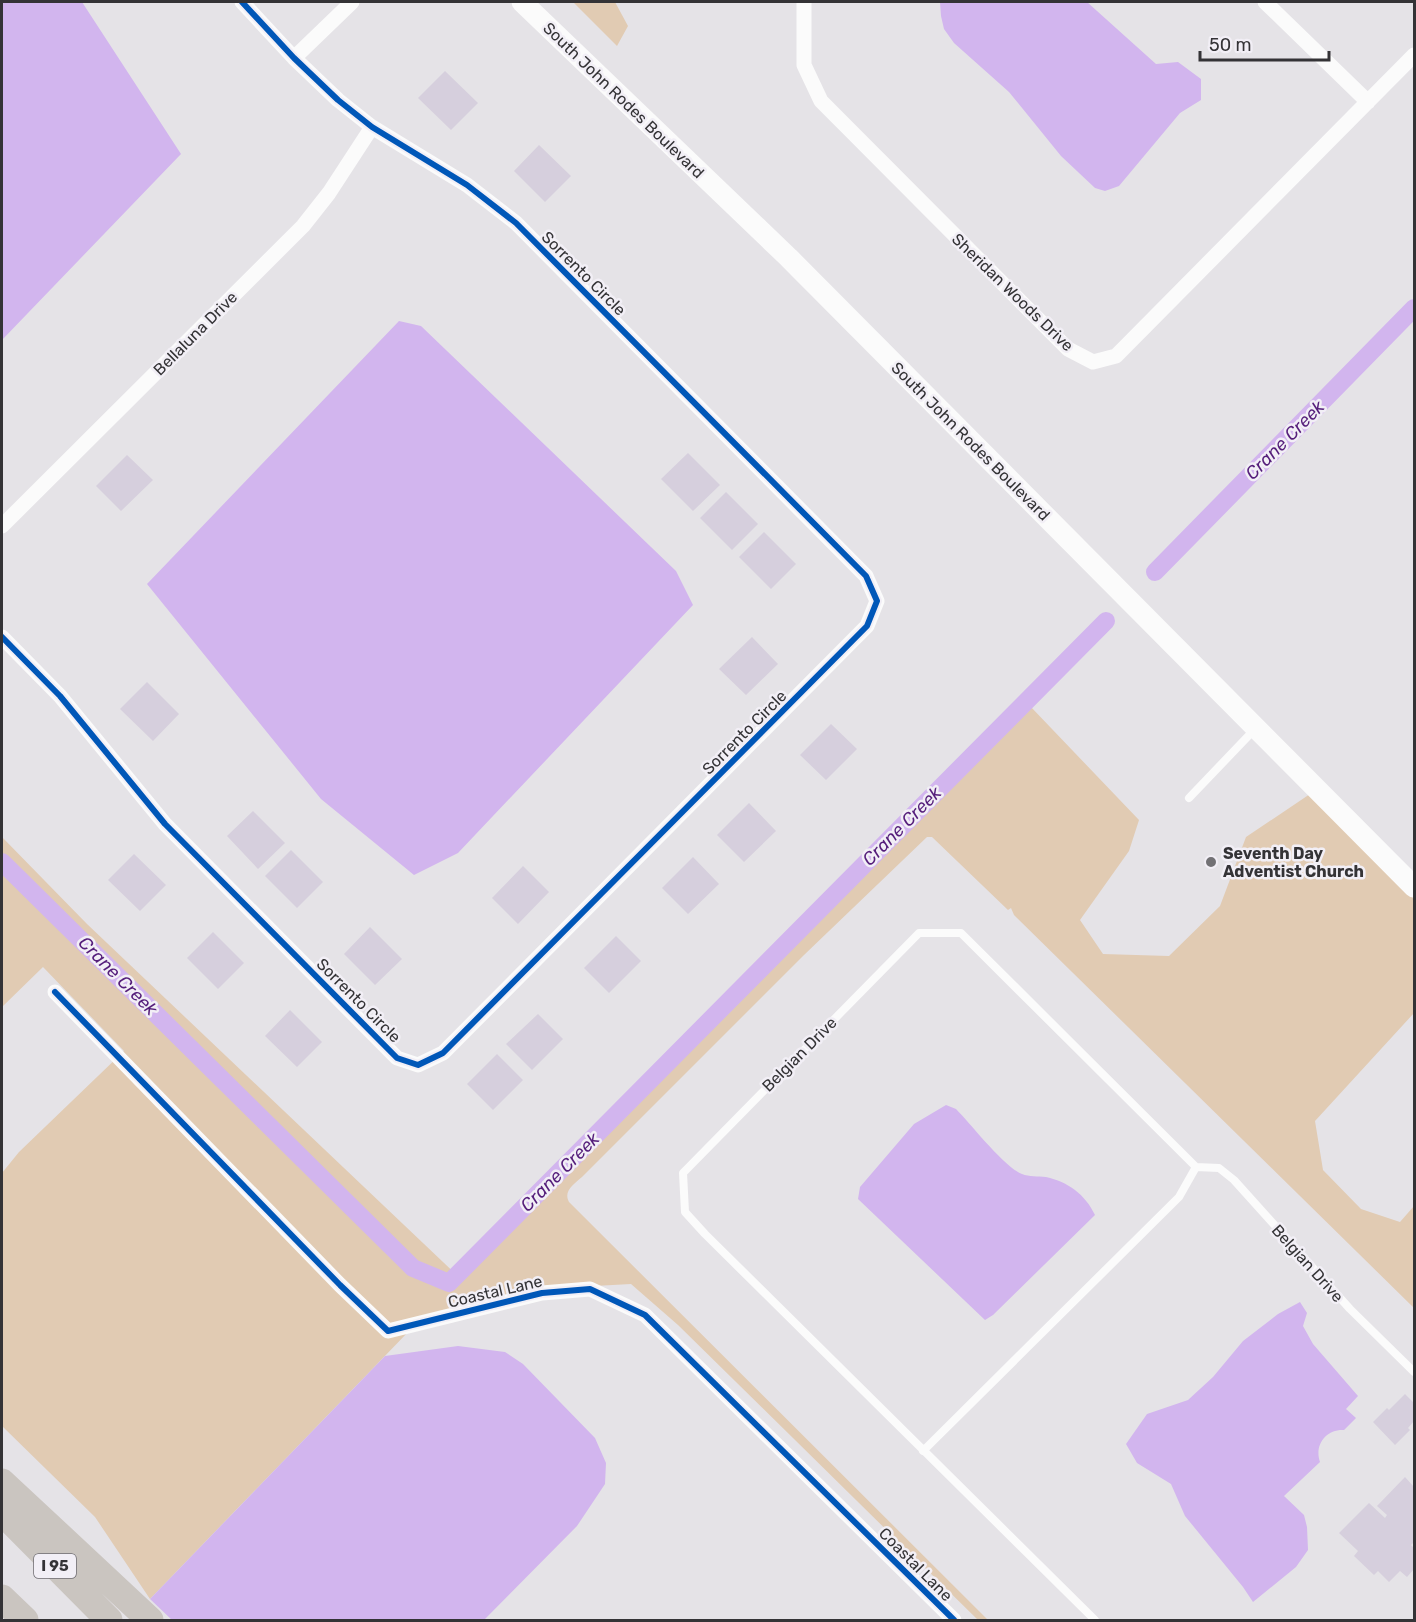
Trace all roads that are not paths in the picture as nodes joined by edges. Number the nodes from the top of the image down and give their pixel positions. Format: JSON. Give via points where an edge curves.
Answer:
{"nodes":[{"id":1,"x":242,"y":2,"type":"edge"},
{"id":2,"x":351,"y":2,"type":"edge"},
{"id":3,"x":522,"y":2,"type":"edge"},
{"id":4,"x":804,"y":2,"type":"edge"},
{"id":5,"x":1265,"y":2,"type":"edge"},
{"id":6,"x":1414,"y":55,"type":"edge"},
{"id":7,"x":294,"y":58,"type":"junction"},
{"id":8,"x":1368,"y":102,"type":"junction"},
{"id":9,"x":372,"y":127,"type":"junction"},
{"id":10,"x":2,"y":526,"type":"edge"},
{"id":11,"x":2,"y":638,"type":"edge"},
{"id":12,"x":1256,"y":728,"type":"junction"},
{"id":13,"x":1189,"y":798,"type":"dead end"},
{"id":14,"x":1414,"y":887,"type":"edge"},
{"id":15,"x":55,"y":993,"type":"dead end"},
{"id":16,"x":1196,"y":1167,"type":"junction"},
{"id":17,"x":1414,"y":1372,"type":"edge"},
{"id":18,"x":923,"y":1451,"type":"junction"},
{"id":19,"x":2,"y":1482,"type":"edge"},
{"id":20,"x":2,"y":1512,"type":"edge"},
{"id":21,"x":2,"y":1598,"type":"edge"},
{"id":22,"x":25,"y":1620,"type":"edge"},
{"id":23,"x":109,"y":1620,"type":"edge"},
{"id":24,"x":150,"y":1620,"type":"edge"},
{"id":25,"x":954,"y":1620,"type":"edge"},
{"id":26,"x":1095,"y":1620,"type":"edge"}],
"edges":[{"from":1,"to":7,"type":"street","name":"Sorrento Circle"},
{"from":2,"to":7,"type":"street"},
{"from":3,"to":12,"type":"main road","name":"South John Rodes Boulevard","via":[[789,258]]},
{"from":4,"to":8,"type":"street","name":"Sheridan Woods Drive","via":[[804,65],[820,101],[1068,349],[1093,362],[1116,356]]},
{"from":5,"to":8,"type":"street"},
{"from":6,"to":8,"type":"street","name":"Sheridan Woods Drive"},
{"from":7,"to":9,"type":"street","name":"Sorrento Circle"},
{"from":9,"to":10,"type":"street","name":"Bellaluna Drive","via":[[303,226]]},
{"from":9,"to":11,"type":"street","name":"Sorrento Circle","via":[[467,185],[516,223],[866,576],[877,601],[867,626],[443,1053],[418,1065],[397,1058],[165,824],[60,696]]},
{"from":12,"to":13,"type":"lane"},
{"from":12,"to":14,"type":"main road","name":"South John Rodes Boulevard"},
{"from":15,"to":25,"type":"street","name":"Coastal Lane","via":[[388,1331],[543,1293],[590,1289],[645,1315]]},
{"from":16,"to":17,"type":"lane","name":"Belgian Drive","via":[[1219,1168],[1233,1180],[1350,1309]]},
{"from":16,"to":18,"type":"lane","via":[[1179,1197]]},
{"from":16,"to":18,"type":"lane","name":"Belgian Drive","via":[[961,933],[919,933],[683,1173],[685,1212]]},
{"from":18,"to":26,"type":"lane","name":"Belgian Drive"},
{"from":19,"to":24,"type":"highway"},
{"from":20,"to":23,"type":"highway","number":"I 95"},
{"from":21,"to":22,"type":"highway"}]}
